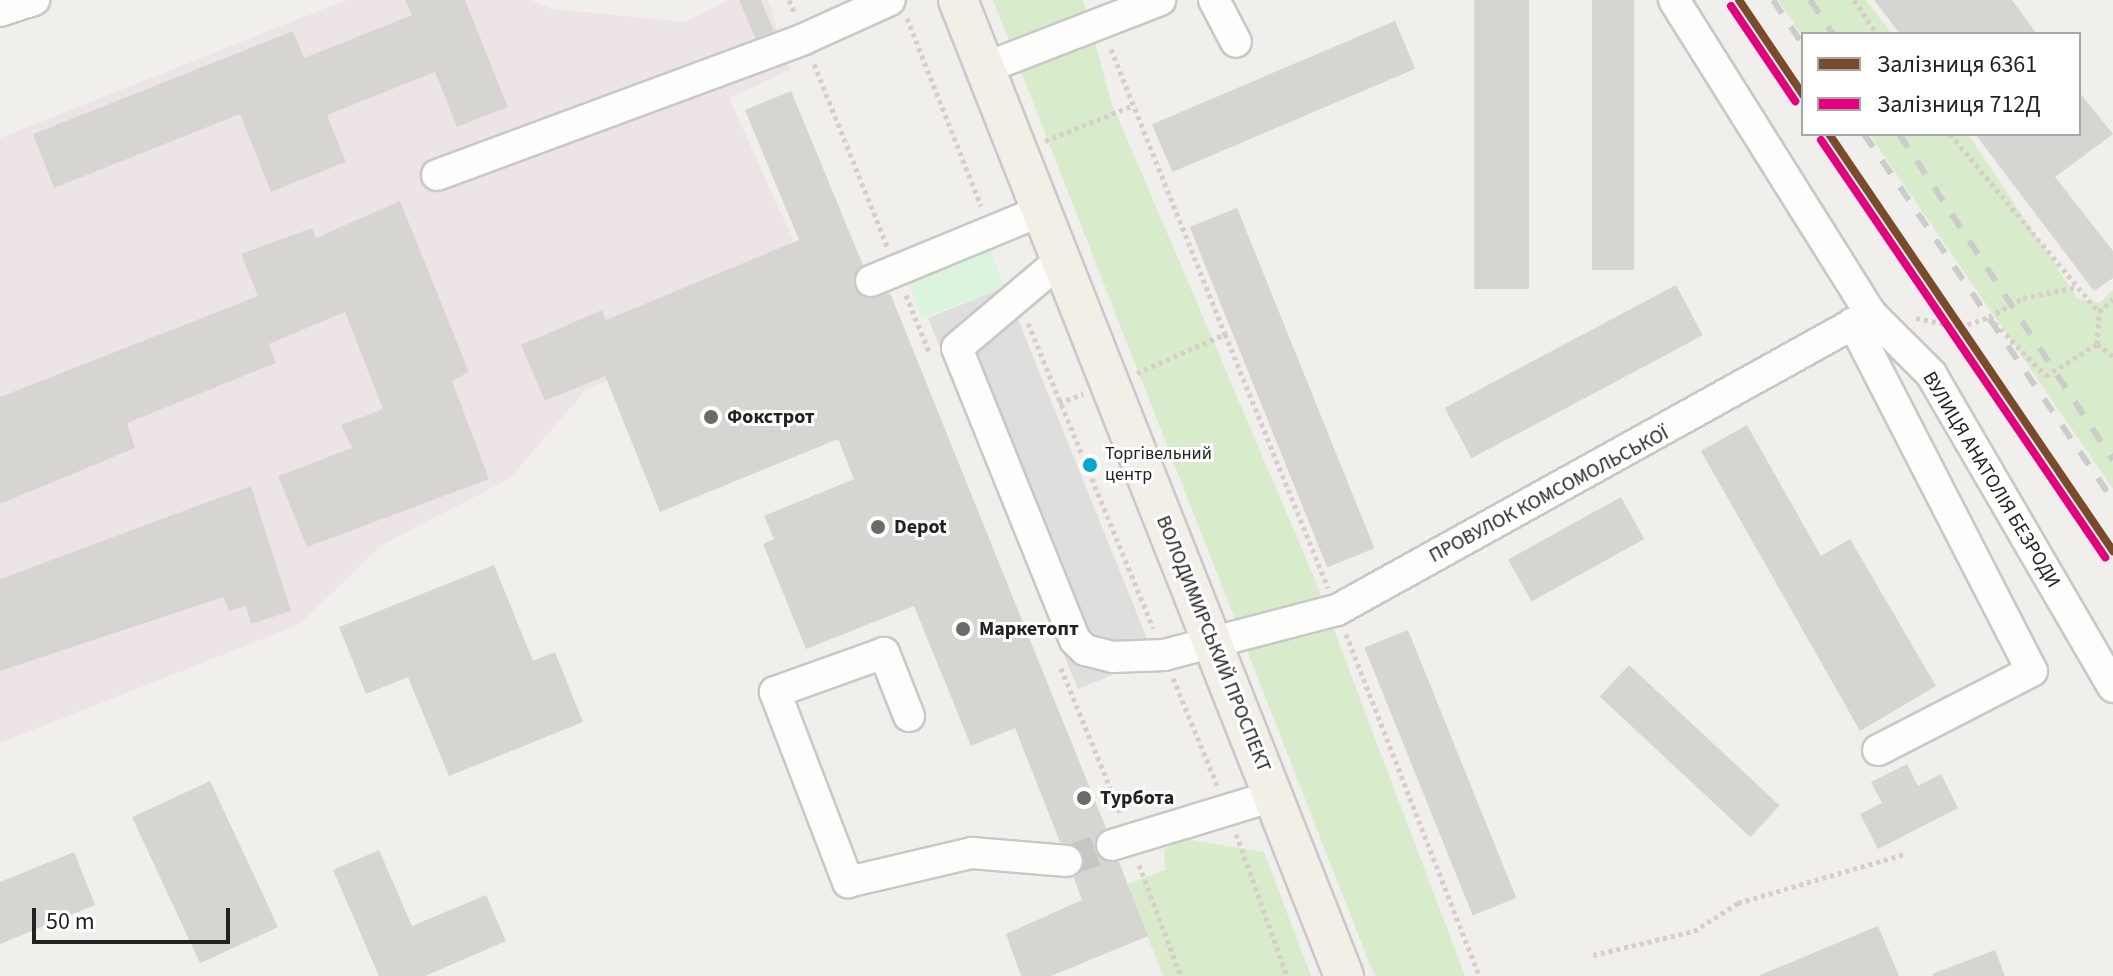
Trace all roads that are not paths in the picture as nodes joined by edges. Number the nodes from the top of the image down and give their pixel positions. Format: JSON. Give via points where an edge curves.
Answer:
{"nodes":[{"id":1,"x":34,"y":0,"type":"edge"},
{"id":2,"x":958,"y":0,"type":"edge"},
{"id":3,"x":1160,"y":0,"type":"edge"},
{"id":4,"x":1214,"y":0,"type":"edge"},
{"id":5,"x":1674,"y":0,"type":"edge"},
{"id":6,"x":898,"y":7,"type":"edge"},
{"id":7,"x":0,"y":11,"type":"edge"},
{"id":8,"x":1236,"y":42,"type":"dead end"},
{"id":9,"x":985,"y":68,"type":"junction"},
{"id":10,"x":437,"y":175,"type":"dead end"},
{"id":11,"x":1041,"y":211,"type":"junction"},
{"id":12,"x":1061,"y":260,"type":"junction"},
{"id":13,"x":871,"y":281,"type":"dead end"},
{"id":14,"x":1862,"y":318,"type":"junction"},
{"id":15,"x":1212,"y":641,"type":"junction"},
{"id":16,"x":2113,"y":687,"type":"edge"},
{"id":17,"x":909,"y":716,"type":"dead end"},
{"id":18,"x":1878,"y":750,"type":"dead end"},
{"id":19,"x":1273,"y":796,"type":"junction"},
{"id":20,"x":1112,"y":845,"type":"tunnel mouth"},
{"id":21,"x":1067,"y":861,"type":"tunnel mouth"},
{"id":22,"x":1344,"y":976,"type":"edge"}],
"edges":[{"from":1,"to":7,"type":"street"},
{"from":2,"to":9,"type":"main road","name":"ВОЛОДИМИРСЬКИЙ ПРОСПЕКТ"},
{"from":3,"to":9,"type":"street"},
{"from":4,"to":8,"type":"street"},
{"from":5,"to":14,"type":"street","name":"ВУЛИЦЯ АНАТОЛІЯ БЕЗРОДИ"},
{"from":6,"to":10,"type":"street"},
{"from":9,"to":11,"type":"main road","name":"ВОЛОДИМИРСЬКИЙ ПРОСПЕКТ"},
{"from":11,"to":12,"type":"main road","name":"ВОЛОДИМИРСЬКИЙ ПРОСПЕКТ"},
{"from":11,"to":13,"type":"street"},
{"from":12,"to":15,"type":"main road","name":"ВОЛОДИМИРСЬКИЙ ПРОСПЕКТ"},
{"from":12,"to":15,"type":"street","name":"ПРОВУЛОК КОМСОМОЛЬСЬКОЇ","via":[[957,348],[1075,640],[1097,656],[1164,655]]},
{"from":14,"to":15,"type":"street","name":"ПРОВУЛОК КОМСОМОЛЬСЬКОЇ","via":[[1337,610]]},
{"from":14,"to":16,"type":"street","name":"ВУЛИЦЯ АНАТОЛІЯ БЕЗРОДИ","via":[[1931,374]]},
{"from":14,"to":18,"type":"street","via":[[2032,671]]},
{"from":15,"to":19,"type":"main road","name":"ВОЛОДИМИРСЬКИЙ ПРОСПЕКТ"},
{"from":17,"to":21,"type":"street","via":[[884,653],[775,692],[848,882],[972,853]]},
{"from":19,"to":20,"type":"street"},
{"from":19,"to":22,"type":"main road","name":"ВОЛОДИМИРСЬКИЙ ПРОСПЕКТ"}]}
